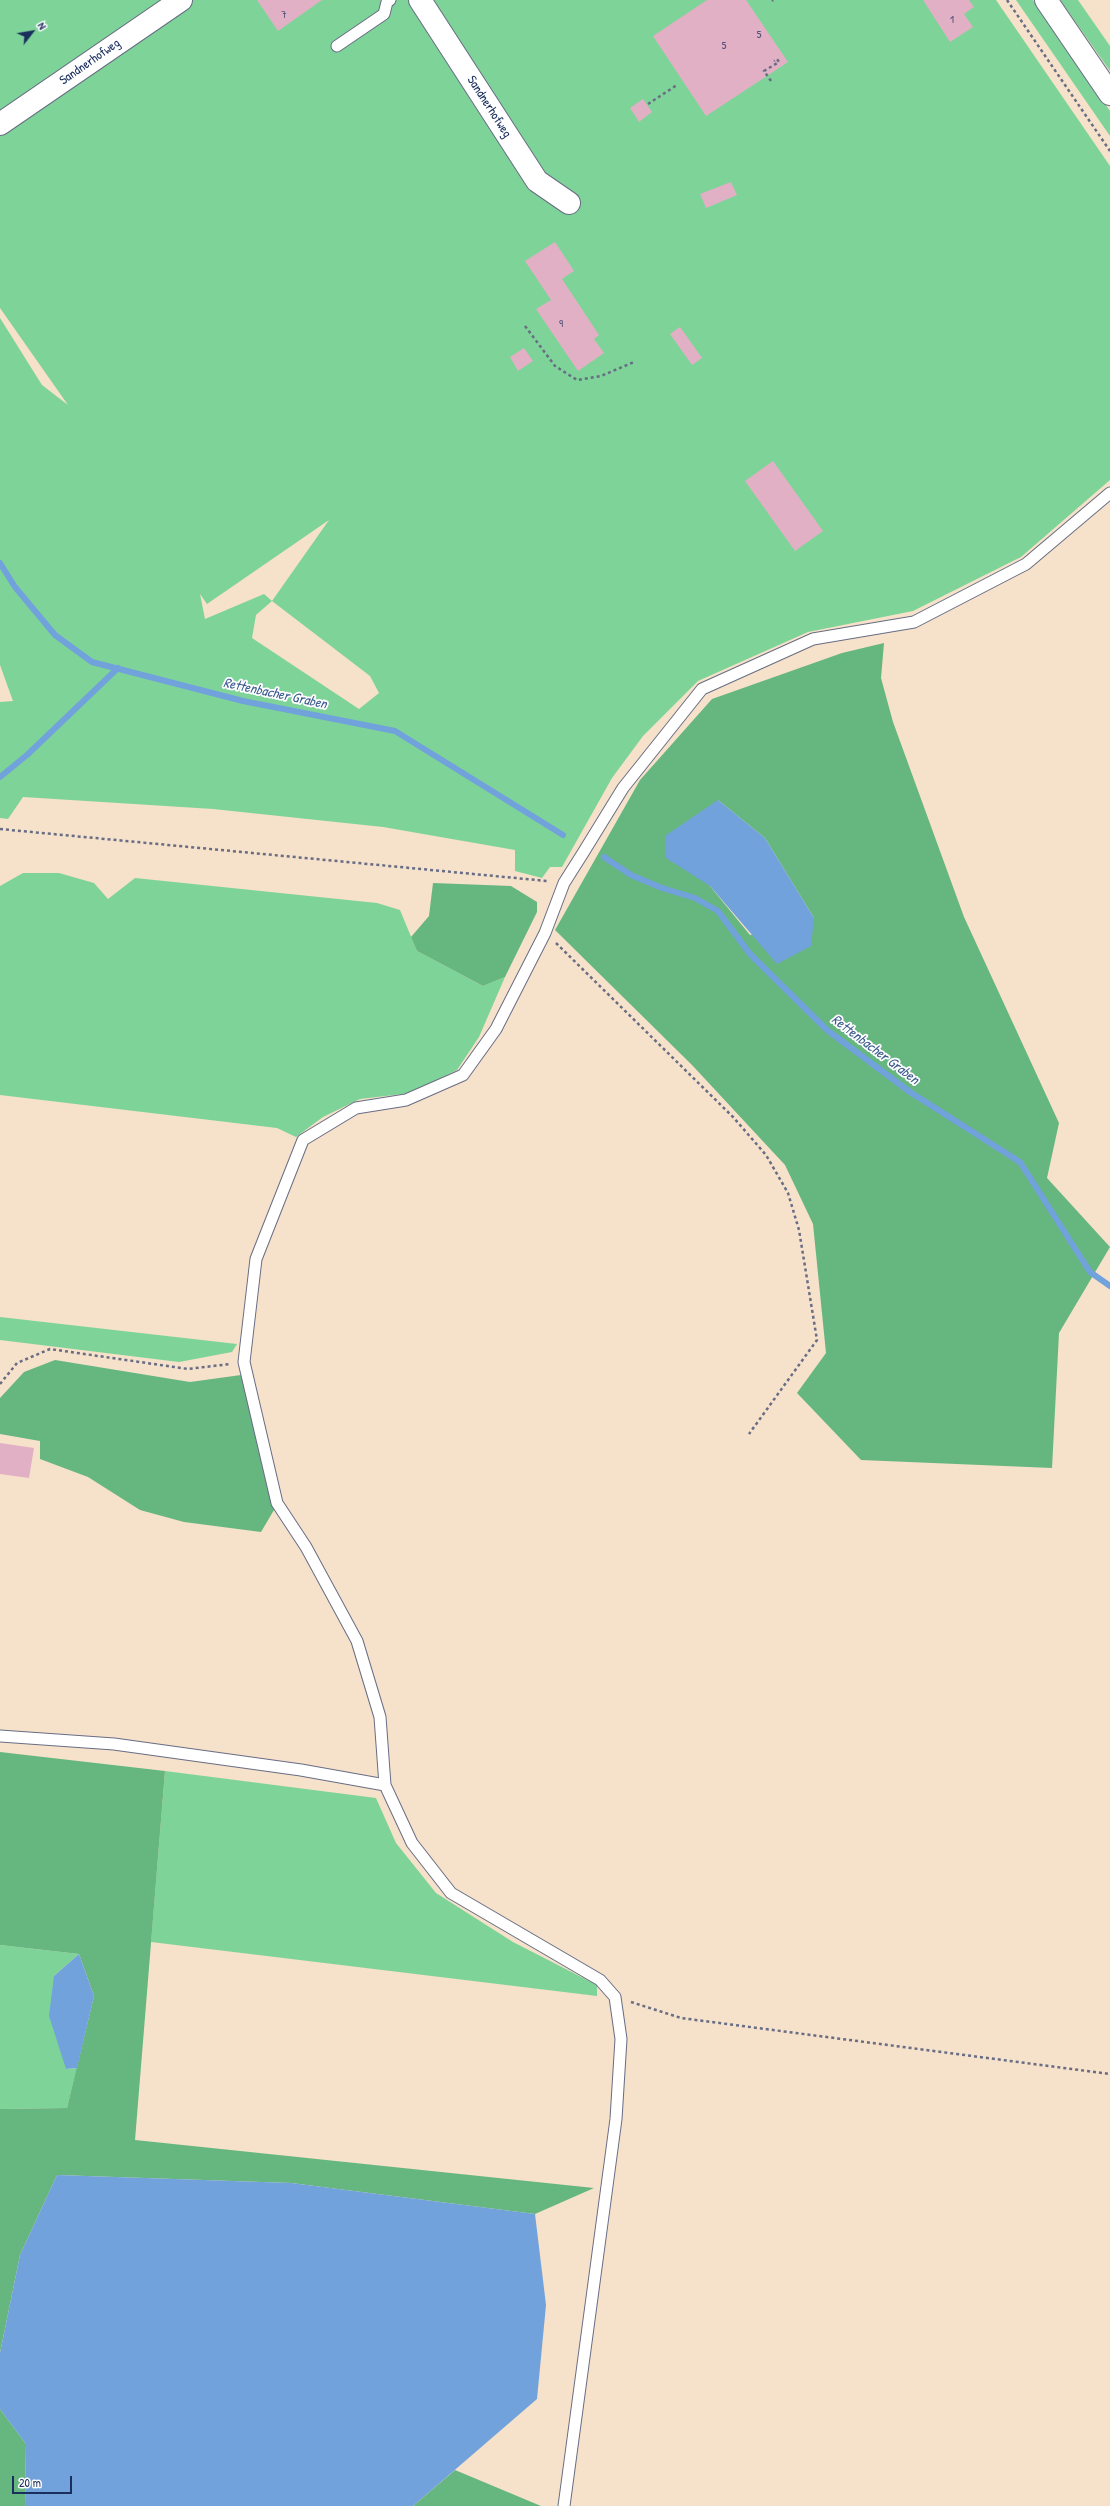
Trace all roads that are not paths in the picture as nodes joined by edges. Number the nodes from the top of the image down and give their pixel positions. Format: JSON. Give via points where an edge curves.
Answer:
{"nodes":[{"id":1,"x":181,"y":0,"type":"edge"},
{"id":2,"x":390,"y":0,"type":"edge"},
{"id":3,"x":420,"y":0,"type":"edge"},
{"id":4,"x":1046,"y":0,"type":"edge"},
{"id":5,"x":338,"y":46,"type":"dead end"},
{"id":6,"x":1110,"y":94,"type":"edge"},
{"id":7,"x":0,"y":124,"type":"edge"},
{"id":8,"x":569,"y":202,"type":"dead end"},
{"id":9,"x":1110,"y":493,"type":"edge"},
{"id":10,"x":0,"y":1736,"type":"edge"},
{"id":11,"x":385,"y":1785,"type":"junction"},
{"id":12,"x":564,"y":2506,"type":"edge"}],
"edges":[{"from":1,"to":7,"type":"street","name":"Sandnerhofweg"},
{"from":2,"to":5,"type":"lane","via":[[384,14]]},
{"from":3,"to":8,"type":"street","name":"Sandnerhofweg","via":[[537,181]]},
{"from":4,"to":6,"type":"street"},
{"from":9,"to":11,"type":"lane","via":[[1026,564],[914,622],[813,639],[702,689],[623,788],[564,883],[545,933],[496,1029],[463,1075],[406,1100],[356,1108],[303,1140],[256,1259],[244,1362],[277,1503],[306,1546],[357,1641],[380,1717]]},
{"from":10,"to":11,"type":"lane","via":[[114,1744],[301,1770]]},
{"from":11,"to":12,"type":"lane","via":[[412,1844],[451,1893],[600,1980],[615,1997],[621,2039],[616,2119]]}]}
